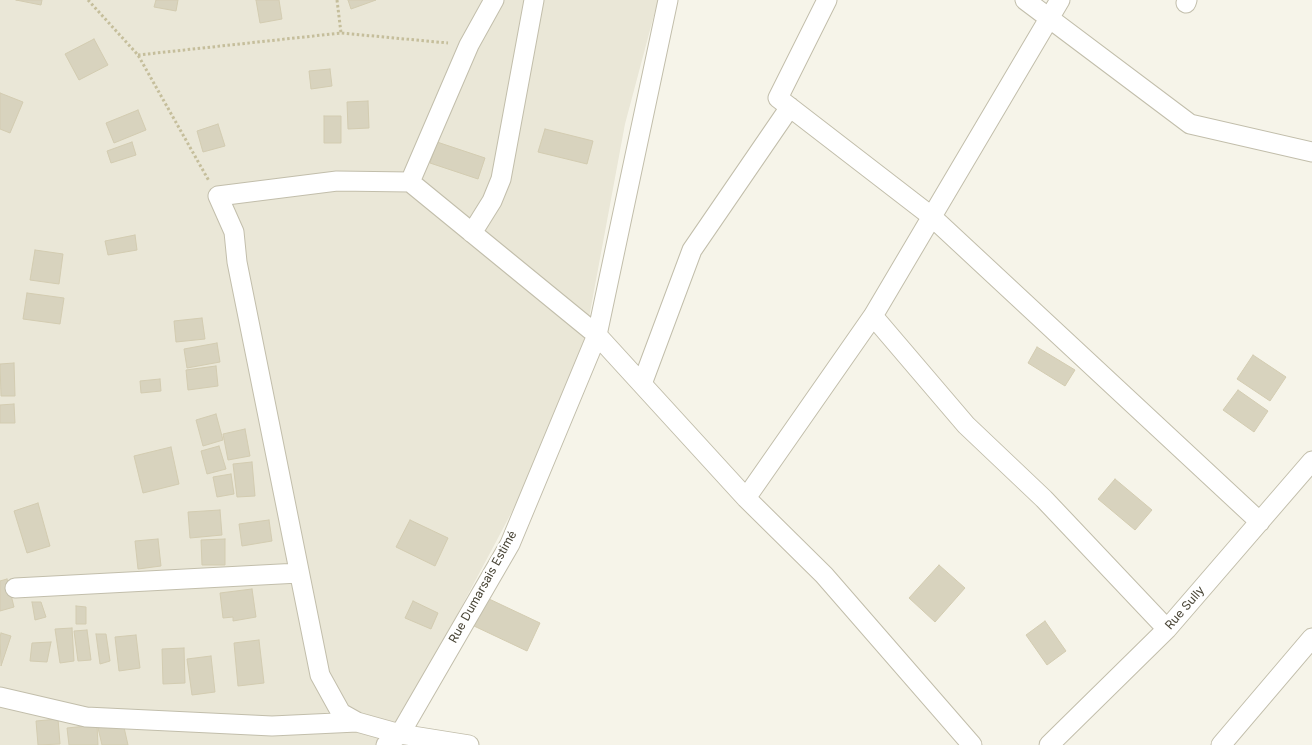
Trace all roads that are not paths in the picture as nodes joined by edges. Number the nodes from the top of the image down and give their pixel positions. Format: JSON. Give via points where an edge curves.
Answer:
{"nodes":[{"id":1,"x":494,"y":0,"type":"edge"},
{"id":2,"x":534,"y":0,"type":"edge"},
{"id":3,"x":668,"y":0,"type":"edge"},
{"id":4,"x":828,"y":0,"type":"edge"},
{"id":5,"x":1025,"y":0,"type":"edge"},
{"id":6,"x":1060,"y":0,"type":"edge"},
{"id":7,"x":1051,"y":18,"type":"junction"},
{"id":8,"x":790,"y":107,"type":"junction"},
{"id":9,"x":1312,"y":152,"type":"edge"},
{"id":10,"x":410,"y":182,"type":"junction"},
{"id":11,"x":931,"y":216,"type":"junction"},
{"id":12,"x":472,"y":233,"type":"junction"},
{"id":13,"x":873,"y":316,"type":"junction"},
{"id":14,"x":597,"y":335,"type":"junction"},
{"id":15,"x":642,"y":384,"type":"junction"},
{"id":16,"x":1312,"y":462,"type":"edge"},
{"id":17,"x":746,"y":498,"type":"junction"},
{"id":18,"x":1260,"y":522,"type":"junction"},
{"id":19,"x":300,"y":573,"type":"junction"},
{"id":20,"x":15,"y":588,"type":"dead end"},
{"id":21,"x":1167,"y":629,"type":"junction"},
{"id":22,"x":1312,"y":638,"type":"edge"},
{"id":23,"x":0,"y":697,"type":"edge"},
{"id":24,"x":356,"y":722,"type":"junction"},
{"id":25,"x":393,"y":740,"type":"edge"},
{"id":26,"x":469,"y":745,"type":"edge"},
{"id":27,"x":972,"y":745,"type":"edge"},
{"id":28,"x":1049,"y":745,"type":"edge"},
{"id":29,"x":1221,"y":745,"type":"edge"}],
"edges":[{"from":1,"to":10,"type":"street","via":[[469,45]]},
{"from":2,"to":12,"type":"street","via":[[501,179]]},
{"from":3,"to":14,"type":"street","name":"Rue Dumarsais Estimé"},
{"from":4,"to":8,"type":"street","via":[[778,98]]},
{"from":5,"to":7,"type":"street"},
{"from":6,"to":7,"type":"street"},
{"from":7,"to":9,"type":"street","via":[[1190,124]]},
{"from":7,"to":11,"type":"street"},
{"from":8,"to":11,"type":"street"},
{"from":8,"to":15,"type":"street","via":[[692,250]]},
{"from":10,"to":12,"type":"street"},
{"from":10,"to":19,"type":"street","via":[[337,181],[218,196],[234,232],[237,262]]},
{"from":11,"to":13,"type":"street"},
{"from":11,"to":18,"type":"street"},
{"from":12,"to":14,"type":"street"},
{"from":13,"to":17,"type":"street"},
{"from":13,"to":21,"type":"street","via":[[966,425],[1044,499]]},
{"from":14,"to":15,"type":"street"},
{"from":14,"to":25,"type":"street","name":"Rue Dumarsais Estimé","via":[[510,544]]},
{"from":15,"to":17,"type":"street"},
{"from":16,"to":18,"type":"street","name":"Rue Sully"},
{"from":17,"to":27,"type":"street","via":[[824,575]]},
{"from":18,"to":21,"type":"street","name":"Rue Sully"},
{"from":19,"to":20,"type":"street"},
{"from":19,"to":24,"type":"street","via":[[320,674],[341,713]]},
{"from":21,"to":28,"type":"street","name":"Rue Sully"},
{"from":22,"to":29,"type":"street"},
{"from":23,"to":24,"type":"street","via":[[86,717],[272,726]]},
{"from":24,"to":25,"type":"street"},
{"from":25,"to":26,"type":"street"}]}
